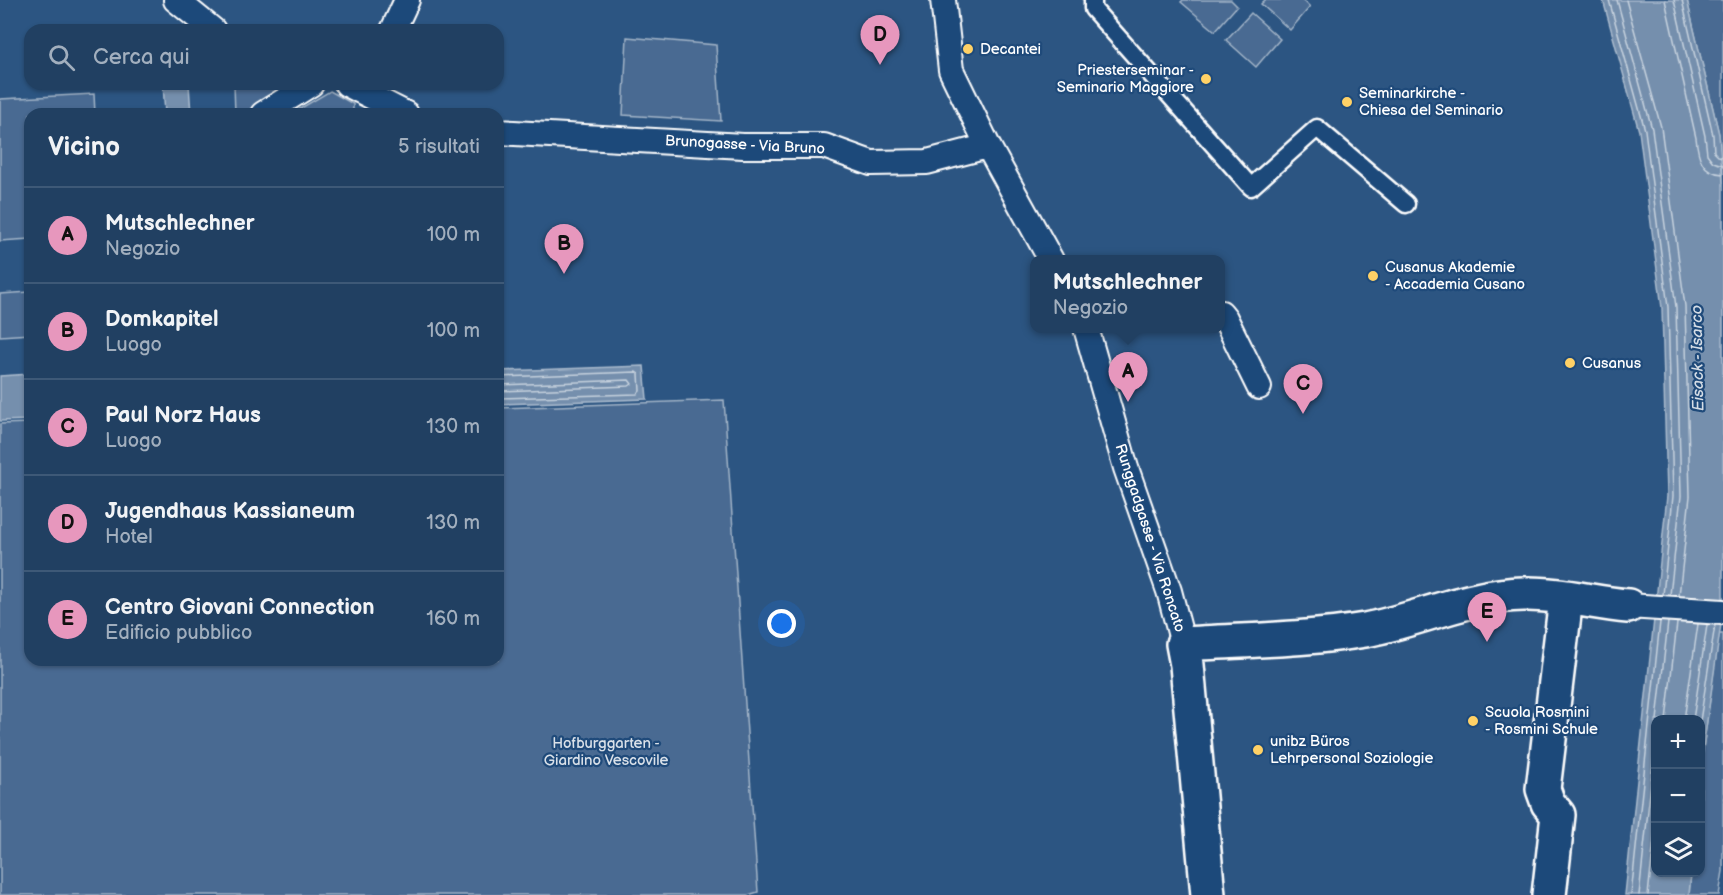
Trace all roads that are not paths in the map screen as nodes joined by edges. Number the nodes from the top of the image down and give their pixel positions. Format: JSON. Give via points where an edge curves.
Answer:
{"nodes":[{"id":1,"x":176,"y":0,"type":"edge"},
{"id":2,"x":407,"y":0,"type":"edge"},
{"id":3,"x":943,"y":0,"type":"edge"},
{"id":4,"x":1093,"y":0,"type":"edge"},
{"id":5,"x":206,"y":24,"type":"edge"},
{"id":6,"x":396,"y":24,"type":"edge"},
{"id":7,"x":301,"y":90,"type":"edge"},
{"id":8,"x":359,"y":90,"type":"edge"},
{"id":9,"x":273,"y":108,"type":"edge"},
{"id":10,"x":393,"y":108,"type":"edge"},
{"id":11,"x":504,"y":132,"type":"edge"},
{"id":12,"x":988,"y":146,"type":"junction"},
{"id":13,"x":1406,"y":204,"type":"dead end"},
{"id":14,"x":1048,"y":255,"type":"edge"},
{"id":15,"x":1225,"y":318,"type":"edge"},
{"id":16,"x":1087,"y":333,"type":"edge"},
{"id":17,"x":1260,"y":387,"type":"dead end"},
{"id":18,"x":1566,"y":598,"type":"junction"},
{"id":19,"x":1628,"y":606,"type":"joint"},
{"id":20,"x":1723,"y":612,"type":"edge"},
{"id":21,"x":1183,"y":644,"type":"junction"},
{"id":22,"x":1208,"y":895,"type":"edge"},
{"id":23,"x":1549,"y":895,"type":"edge"}],
"edges":[{"from":1,"to":5,"type":"street"},
{"from":2,"to":6,"type":"street"},
{"from":3,"to":12,"type":"street","via":[[951,70]]},
{"from":4,"to":13,"type":"lane","via":[[1093,9],[1251,187],[1317,128]]},
{"from":7,"to":9,"type":"street"},
{"from":8,"to":10,"type":"street"},
{"from":11,"to":12,"type":"street","name":"Brunogasse - Via Bruno","via":[[743,146],[824,146],[871,163],[927,162]]},
{"from":12,"to":14,"type":"street"},
{"from":15,"to":17,"type":"street"},
{"from":16,"to":21,"type":"street","name":"Runggadgasse - Via Roncato"},
{"from":18,"to":19,"type":"street"},
{"from":18,"to":21,"type":"street","via":[[1492,596],[1364,630]]},
{"from":18,"to":23,"type":"street","via":[[1543,789],[1558,815]]},
{"from":19,"to":20,"type":"street"},
{"from":21,"to":22,"type":"street","name":"Runggadgasse - Via Roncato"}]}
